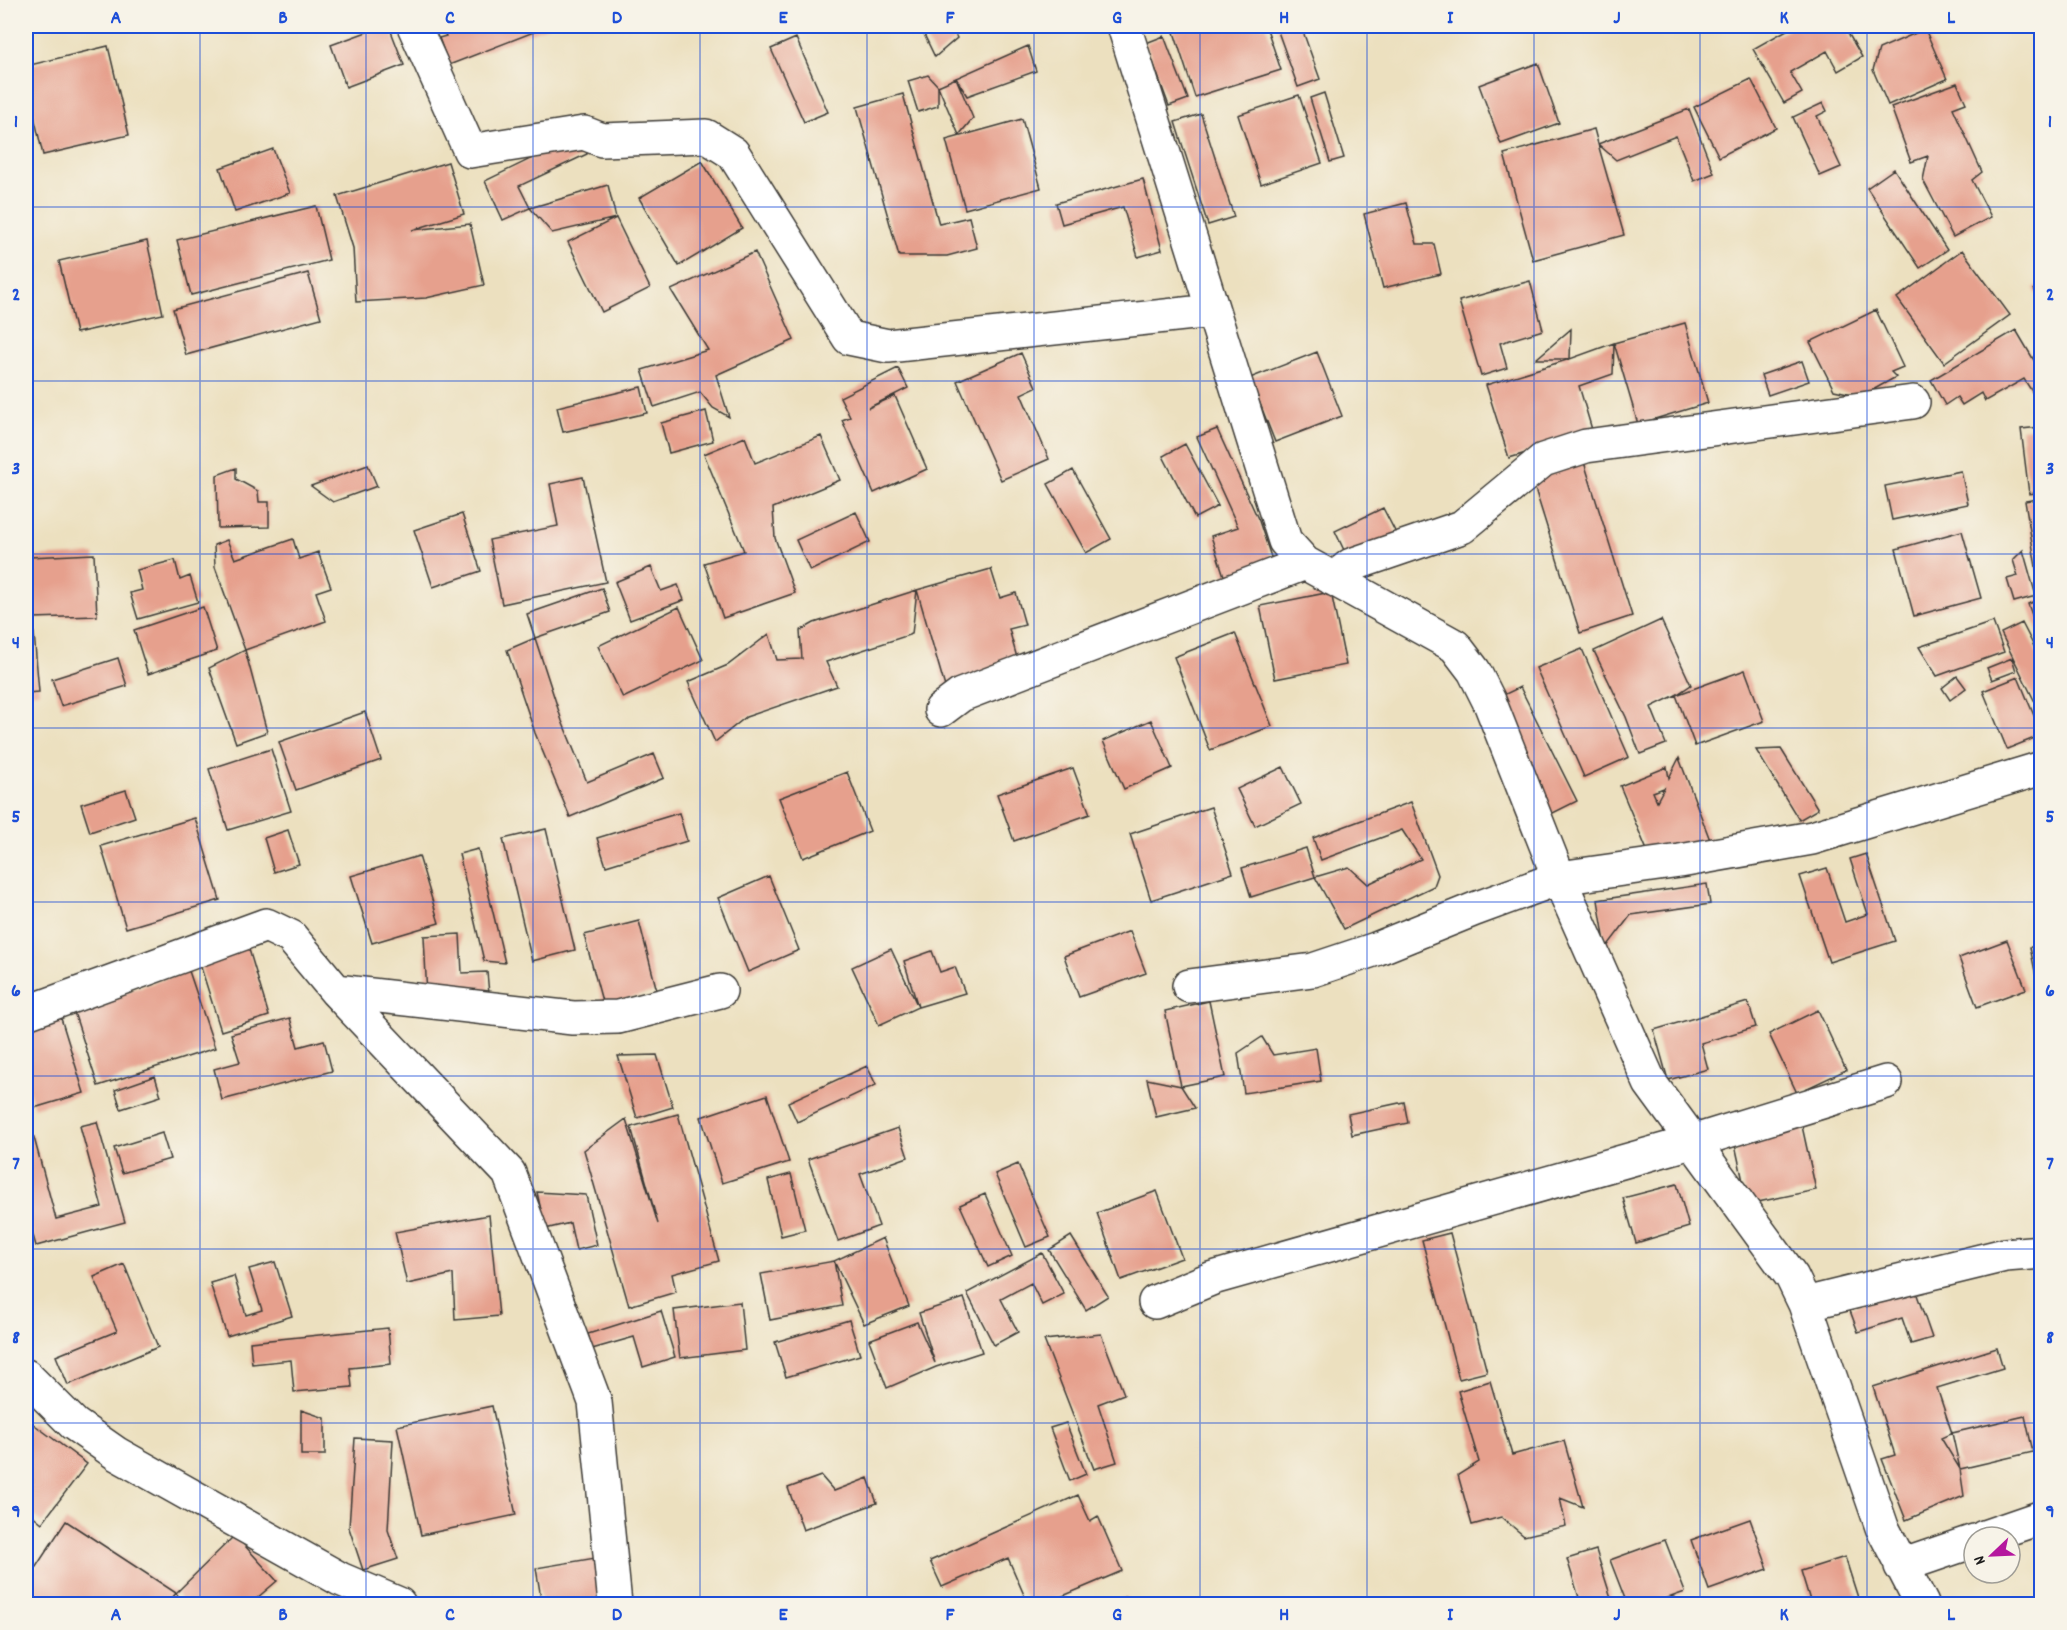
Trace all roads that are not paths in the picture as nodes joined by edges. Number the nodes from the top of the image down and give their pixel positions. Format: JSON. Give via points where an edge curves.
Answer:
{"nodes":[{"id":1,"x":414,"y":26,"type":"edge"},
{"id":2,"x":1124,"y":26,"type":"edge"},
{"id":3,"x":1212,"y":311,"type":"junction"},
{"id":4,"x":1913,"y":402,"type":"dead end"},
{"id":5,"x":1319,"y":571,"type":"junction"},
{"id":6,"x":940,"y":710,"type":"dead end"},
{"id":7,"x":2042,"y":768,"type":"edge"},
{"id":8,"x":1559,"y":878,"type":"junction"},
{"id":9,"x":1189,"y":986,"type":"dead end"},
{"id":10,"x":336,"y":991,"type":"junction"},
{"id":11,"x":720,"y":991,"type":"dead end"},
{"id":12,"x":26,"y":1013,"type":"edge"},
{"id":13,"x":1886,"y":1082,"type":"dead end"},
{"id":14,"x":1692,"y":1142,"type":"junction"},
{"id":15,"x":2042,"y":1252,"type":"edge"},
{"id":16,"x":1155,"y":1302,"type":"dead end"},
{"id":17,"x":1805,"y":1304,"type":"junction"},
{"id":18,"x":26,"y":1376,"type":"edge"},
{"id":19,"x":2042,"y":1517,"type":"edge"},
{"id":20,"x":2019,"y":1525,"type":"edge"},
{"id":21,"x":1962,"y":1545,"type":"edge"},
{"id":22,"x":1901,"y":1566,"type":"junction"},
{"id":23,"x":399,"y":1605,"type":"edge"},
{"id":24,"x":615,"y":1605,"type":"edge"},
{"id":25,"x":1922,"y":1605,"type":"edge"}],
"edges":[{"from":1,"to":3,"type":"street","via":[[470,151],[584,133],[602,140],[706,136],[733,153],[849,338],[888,346]]},
{"from":2,"to":3,"type":"street"},
{"from":3,"to":5,"type":"street","via":[[1285,541]]},
{"from":4,"to":5,"type":"street","via":[[1586,446],[1543,460],[1462,527],[1352,565]]},
{"from":5,"to":6,"type":"street","via":[[962,696]]},
{"from":5,"to":8,"type":"street","via":[[1455,646],[1474,671],[1490,703]]},
{"from":7,"to":8,"type":"street","via":[[1812,838]]},
{"from":8,"to":9,"type":"street","via":[[1313,970]]},
{"from":8,"to":14,"type":"street","via":[[1650,1083]]},
{"from":10,"to":11,"type":"street","via":[[573,1018],[618,1017]]},
{"from":10,"to":12,"type":"street","via":[[291,937],[267,925]]},
{"from":10,"to":24,"type":"street","via":[[509,1173],[595,1402]]},
{"from":13,"to":14,"type":"street"},
{"from":14,"to":16,"type":"street","via":[[1213,1278]]},
{"from":14,"to":17,"type":"street","via":[[1792,1276]]},
{"from":15,"to":17,"type":"street","via":[[2005,1255]]},
{"from":17,"to":22,"type":"street","via":[[1882,1527]]},
{"from":18,"to":23,"type":"street","via":[[74,1424],[117,1454],[340,1579]]},
{"from":19,"to":20,"type":"street"},
{"from":21,"to":22,"type":"street"},
{"from":22,"to":25,"type":"street"}]}
